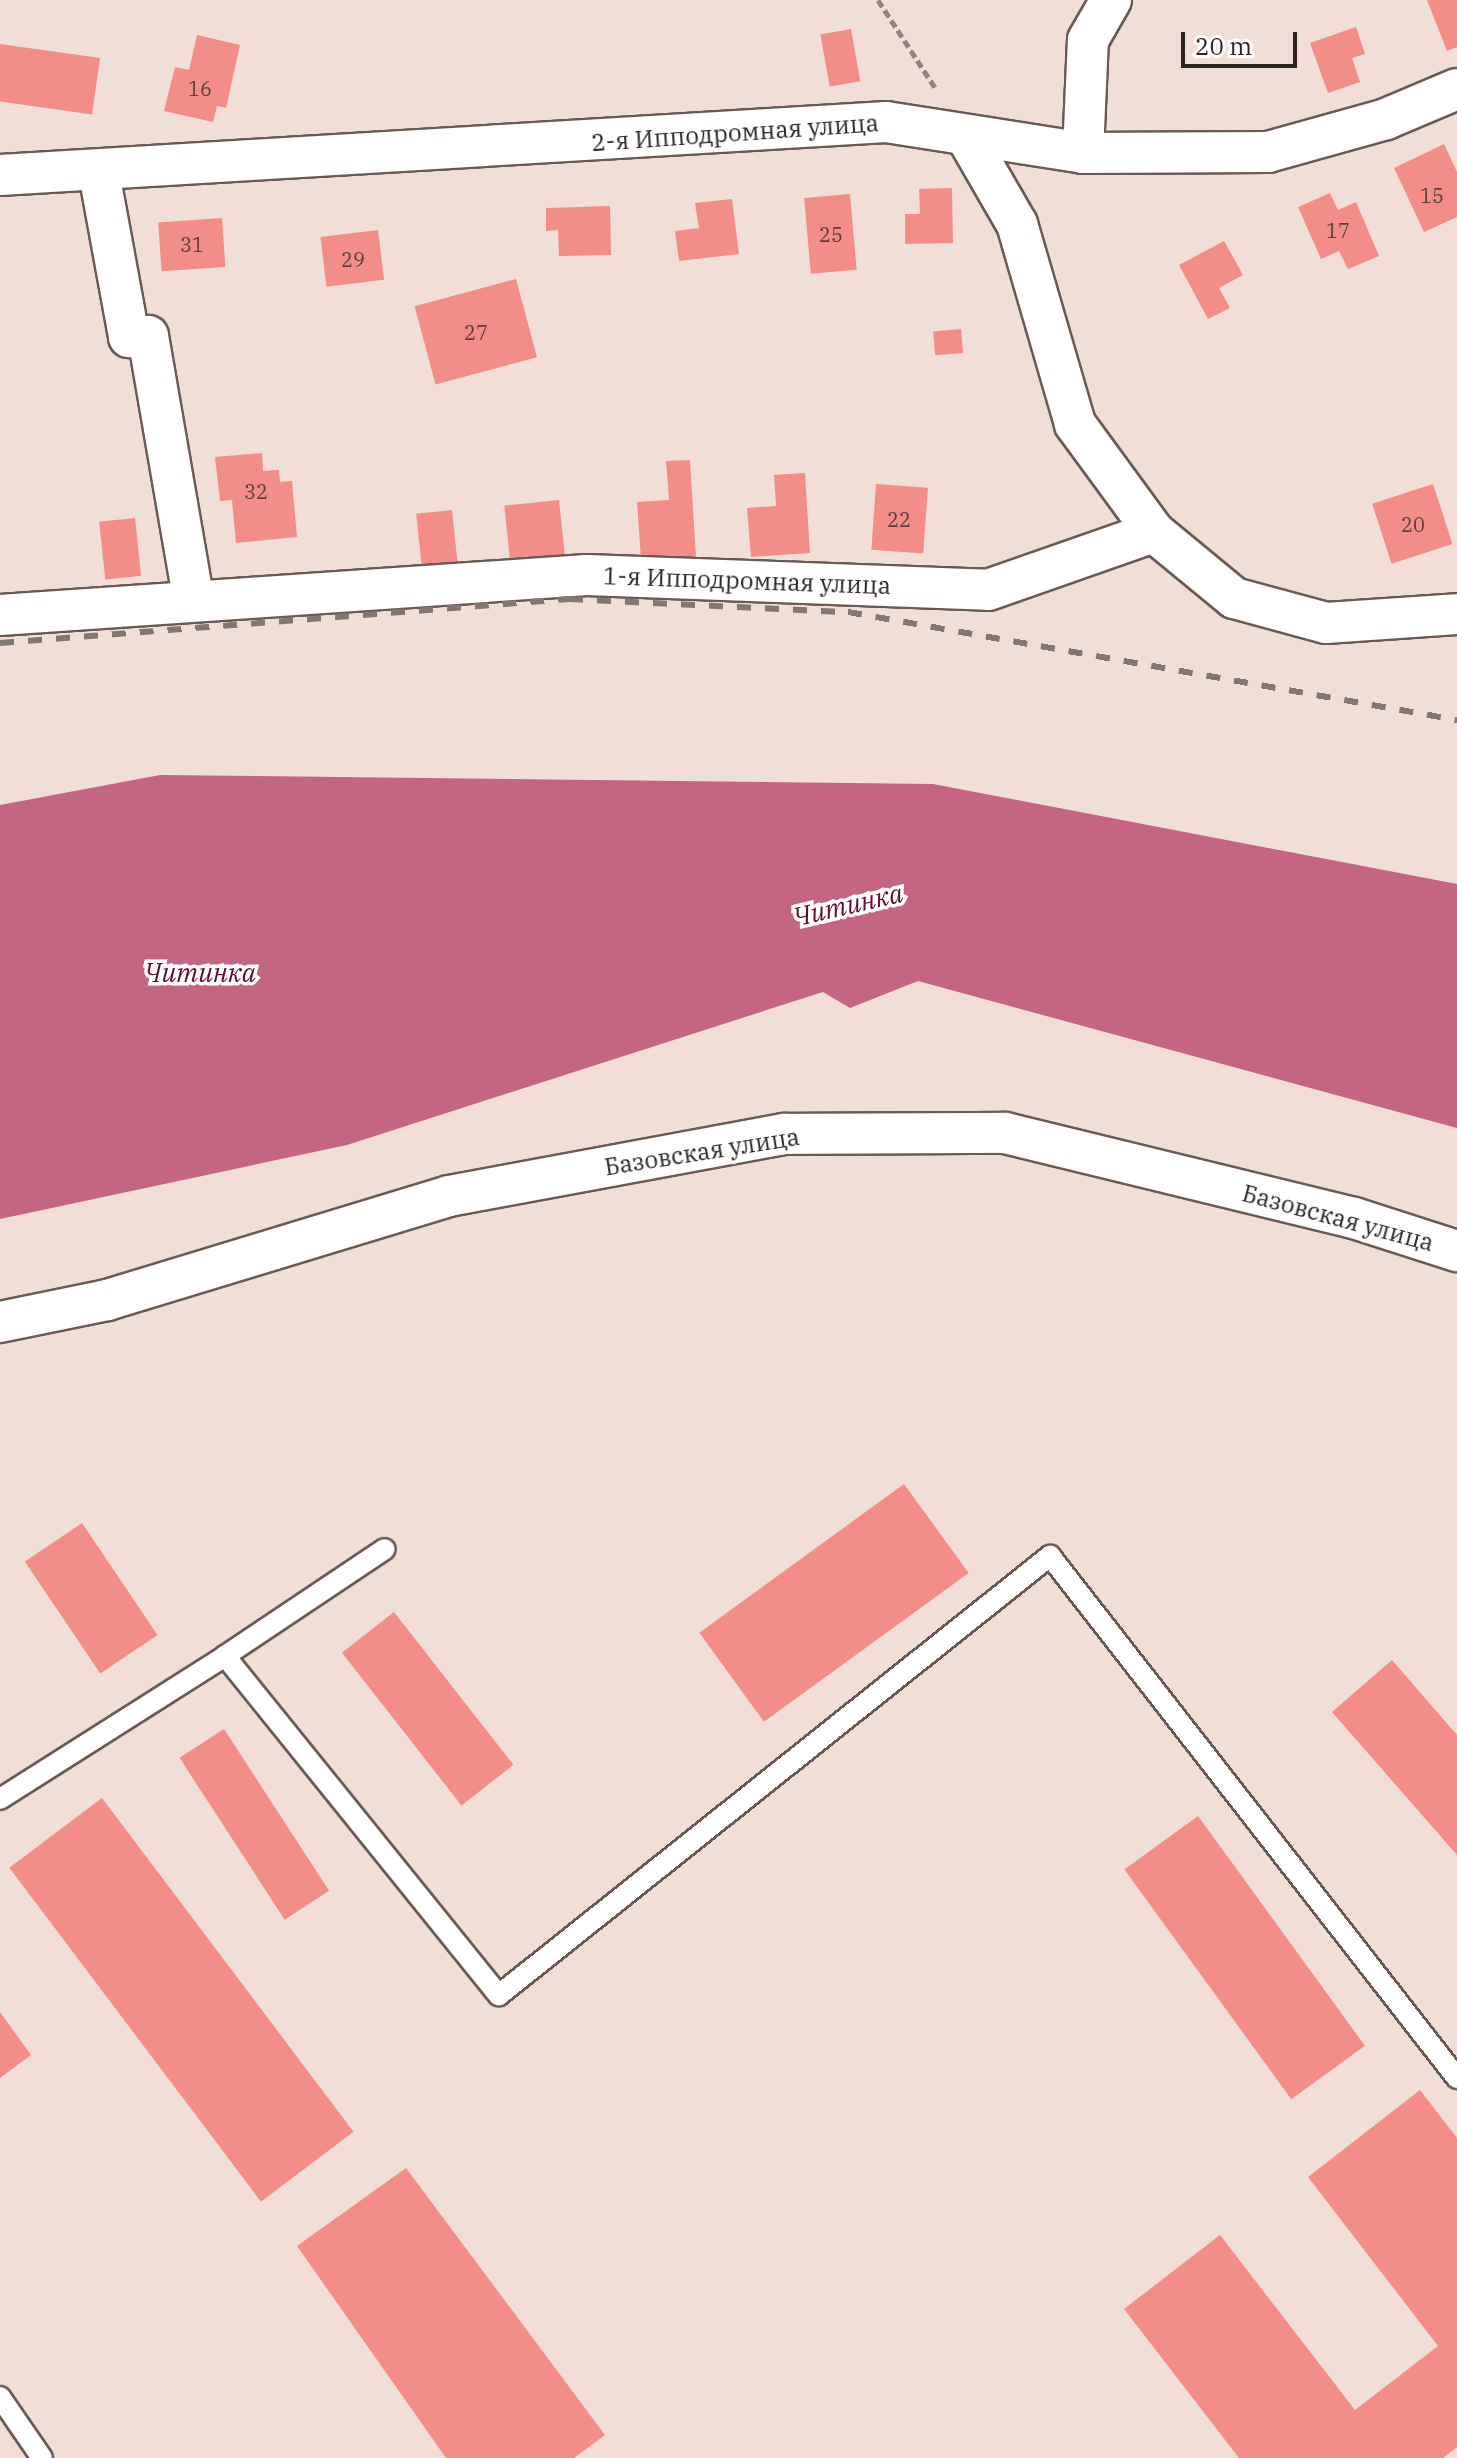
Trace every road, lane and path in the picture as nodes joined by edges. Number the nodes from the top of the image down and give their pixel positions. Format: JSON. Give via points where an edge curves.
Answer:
{"nodes":[{"id":1,"x":879,"y":0,"type":"edge"},
{"id":2,"x":1111,"y":0,"type":"edge"},
{"id":3,"x":1457,"y":89,"type":"edge"},
{"id":4,"x":969,"y":141,"type":"junction"},
{"id":5,"x":1083,"y":153,"type":"junction"},
{"id":6,"x":99,"y":173,"type":"junction"},
{"id":7,"x":0,"y":175,"type":"edge"},
{"id":8,"x":1154,"y":532,"type":"junction"},
{"id":9,"x":193,"y":597,"type":"junction"},
{"id":10,"x":0,"y":615,"type":"edge"},
{"id":11,"x":1451,"y":621,"type":"edge"},
{"id":12,"x":1457,"y":1251,"type":"edge"},
{"id":13,"x":0,"y":1322,"type":"edge"},
{"id":14,"x":385,"y":1549,"type":"dead end"},
{"id":15,"x":225,"y":1656,"type":"junction"},
{"id":16,"x":0,"y":1799,"type":"edge"},
{"id":17,"x":1457,"y":2078,"type":"edge"},
{"id":18,"x":0,"y":2397,"type":"edge"},
{"id":19,"x":42,"y":2458,"type":"edge"}],
"edges":[{"from":1,"to":4,"type":"path"},
{"from":2,"to":5,"type":"street","via":[[1088,40]]},
{"from":3,"to":5,"type":"street","name":"2-я Ипподромная улица","via":[[1386,119],[1268,152]]},
{"from":4,"to":5,"type":"street","name":"2-я Ипподромная улица"},
{"from":4,"to":6,"type":"street","name":"2-я Ипподромная улица","via":[[886,122]]},
{"from":4,"to":8,"type":"street","via":[[1017,224],[1075,424]]},
{"from":6,"to":7,"type":"street","name":"2-я Ипподромная улица"},
{"from":6,"to":9,"type":"street","via":[[129,337],[148,336]]},
{"from":8,"to":9,"type":"street","name":"1-я Ипподромная улица","via":[[988,590],[587,575]]},
{"from":8,"to":11,"type":"street","via":[[1234,598],[1326,623]]},
{"from":9,"to":10,"type":"street","name":"1-я Ипподромная улица"},
{"from":12,"to":13,"type":"street","name":"Базовская улица","via":[[1354,1218],[1005,1133],[784,1134],[449,1196],[107,1300]]},
{"from":14,"to":15,"type":"lane"},
{"from":15,"to":16,"type":"lane"},
{"from":15,"to":17,"type":"lane","via":[[499,1995],[1050,1556]]},
{"from":18,"to":19,"type":"lane"}]}
